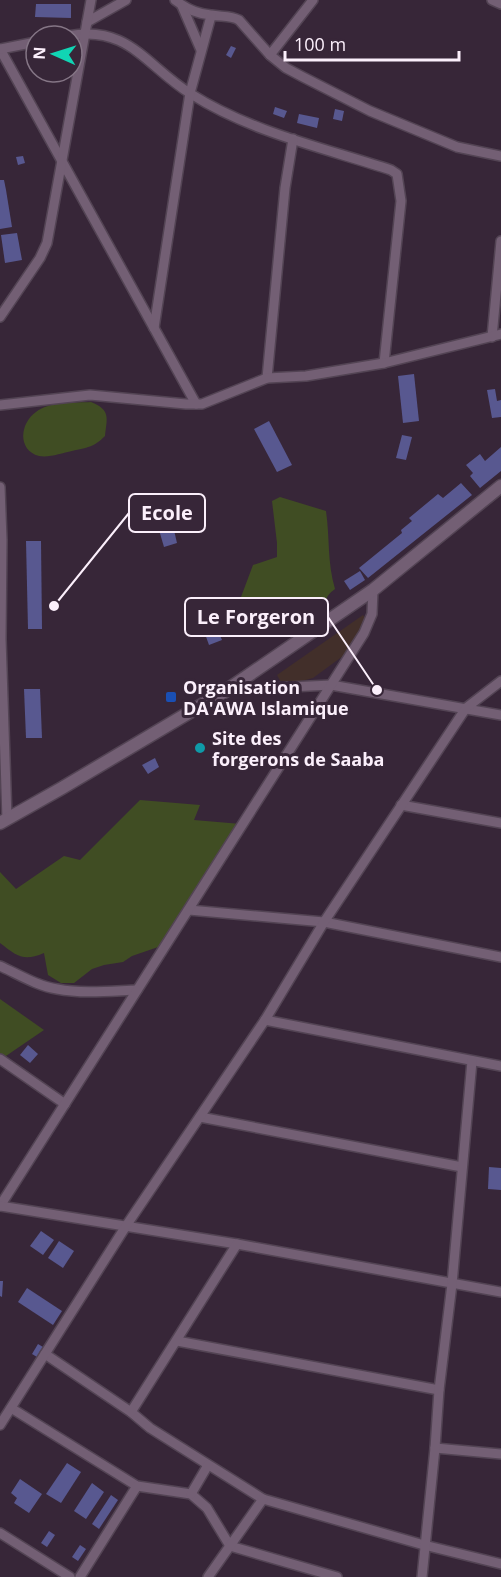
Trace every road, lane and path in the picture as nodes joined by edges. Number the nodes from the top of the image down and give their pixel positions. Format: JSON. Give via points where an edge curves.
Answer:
{"nodes":[{"id":1,"x":90,"y":0,"type":"edge"},
{"id":2,"x":126,"y":0,"type":"edge"},
{"id":3,"x":314,"y":0,"type":"edge"},
{"id":4,"x":492,"y":0,"type":"edge"},
{"id":5,"x":178,"y":3,"type":"edge"},
{"id":6,"x":501,"y":4,"type":"edge"},
{"id":7,"x":211,"y":15,"type":"junction"},
{"id":8,"x":87,"y":22,"type":"junction"},
{"id":9,"x":85,"y":33,"type":"junction"},
{"id":10,"x":24,"y":44,"type":"edge"},
{"id":11,"x":0,"y":49,"type":"edge"},
{"id":12,"x":201,"y":50,"type":"junction"},
{"id":13,"x":270,"y":55,"type":"junction"},
{"id":14,"x":4,"y":68,"type":"edge"},
{"id":15,"x":190,"y":93,"type":"junction"},
{"id":16,"x":293,"y":139,"type":"junction"},
{"id":17,"x":501,"y":156,"type":"edge"},
{"id":18,"x":60,"y":160,"type":"junction"},
{"id":19,"x":501,"y":241,"type":"edge"},
{"id":20,"x":0,"y":317,"type":"edge"},
{"id":21,"x":154,"y":328,"type":"junction"},
{"id":22,"x":496,"y":336,"type":"edge"},
{"id":23,"x":384,"y":363,"type":"junction"},
{"id":24,"x":267,"y":378,"type":"junction"},
{"id":25,"x":196,"y":404,"type":"junction"},
{"id":26,"x":0,"y":405,"type":"edge"},
{"id":27,"x":501,"y":486,"type":"edge"},
{"id":28,"x":0,"y":488,"type":"edge"},
{"id":29,"x":373,"y":590,"type":"junction"},
{"id":30,"x":0,"y":639,"type":"edge"},
{"id":31,"x":501,"y":681,"type":"edge"},
{"id":32,"x":331,"y":685,"type":"junction"},
{"id":33,"x":227,"y":690,"type":"junction"},
{"id":34,"x":466,"y":708,"type":"junction"},
{"id":35,"x":501,"y":715,"type":"edge"},
{"id":36,"x":401,"y":805,"type":"junction"},
{"id":37,"x":3,"y":821,"type":"edge"},
{"id":38,"x":501,"y":823,"type":"edge"},
{"id":39,"x":189,"y":910,"type":"junction"},
{"id":40,"x":324,"y":922,"type":"junction"},
{"id":41,"x":501,"y":957,"type":"edge"},
{"id":42,"x":0,"y":966,"type":"edge"},
{"id":43,"x":137,"y":990,"type":"junction"},
{"id":44,"x":265,"y":1020,"type":"junction"},
{"id":45,"x":0,"y":1059,"type":"edge"},
{"id":46,"x":472,"y":1061,"type":"junction"},
{"id":47,"x":501,"y":1066,"type":"edge"},
{"id":48,"x":65,"y":1104,"type":"junction"},
{"id":49,"x":200,"y":1118,"type":"junction"},
{"id":50,"x":462,"y":1167,"type":"junction"},
{"id":51,"x":126,"y":1226,"type":"junction"},
{"id":52,"x":237,"y":1244,"type":"junction"},
{"id":53,"x":452,"y":1284,"type":"junction"},
{"id":54,"x":501,"y":1292,"type":"edge"},
{"id":55,"x":177,"y":1341,"type":"junction"},
{"id":56,"x":45,"y":1354,"type":"junction"},
{"id":57,"x":439,"y":1390,"type":"junction"},
{"id":58,"x":11,"y":1408,"type":"junction"},
{"id":59,"x":131,"y":1412,"type":"junction"},
{"id":60,"x":0,"y":1425,"type":"edge"},
{"id":61,"x":435,"y":1448,"type":"junction"},
{"id":62,"x":501,"y":1454,"type":"edge"},
{"id":63,"x":207,"y":1464,"type":"junction"},
{"id":64,"x":136,"y":1486,"type":"junction"},
{"id":65,"x":192,"y":1494,"type":"junction"},
{"id":66,"x":263,"y":1499,"type":"junction"},
{"id":67,"x":0,"y":1533,"type":"edge"},
{"id":68,"x":424,"y":1545,"type":"junction"},
{"id":69,"x":230,"y":1546,"type":"junction"},
{"id":70,"x":501,"y":1564,"type":"edge"},
{"id":71,"x":70,"y":1577,"type":"edge"},
{"id":72,"x":80,"y":1577,"type":"edge"},
{"id":73,"x":208,"y":1577,"type":"edge"},
{"id":74,"x":337,"y":1577,"type":"edge"},
{"id":75,"x":422,"y":1577,"type":"edge"}],
"edges":[{"from":1,"to":8,"type":"street"},
{"from":2,"to":8,"type":"street"},
{"from":3,"to":13,"type":"street"},
{"from":4,"to":6,"type":"street"},
{"from":5,"to":7,"type":"street"},
{"from":5,"to":12,"type":"street"},
{"from":7,"to":12,"type":"street"},
{"from":7,"to":13,"type":"street","via":[[239,20]]},
{"from":8,"to":9,"type":"street"},
{"from":9,"to":15,"type":"street","via":[[119,39]]},
{"from":9,"to":18,"type":"street"},
{"from":10,"to":11,"type":"street"},
{"from":11,"to":14,"type":"street"},
{"from":12,"to":15,"type":"street"},
{"from":13,"to":17,"type":"street","via":[[286,68],[370,111],[457,147]]},
{"from":14,"to":18,"type":"street"},
{"from":15,"to":16,"type":"street","via":[[239,120]]},
{"from":15,"to":21,"type":"street"},
{"from":16,"to":23,"type":"street","via":[[397,174],[400,201]]},
{"from":16,"to":24,"type":"street"},
{"from":18,"to":20,"type":"street","via":[[47,243]]},
{"from":18,"to":21,"type":"street"},
{"from":19,"to":22,"type":"street"},
{"from":21,"to":25,"type":"street"},
{"from":22,"to":23,"type":"street"},
{"from":23,"to":24,"type":"street"},
{"from":24,"to":25,"type":"street"},
{"from":25,"to":26,"type":"street","via":[[90,395]]},
{"from":27,"to":29,"type":"street"},
{"from":28,"to":30,"type":"street"},
{"from":29,"to":32,"type":"street","via":[[368,624]]},
{"from":29,"to":33,"type":"street"},
{"from":30,"to":37,"type":"street"},
{"from":31,"to":34,"type":"street"},
{"from":32,"to":33,"type":"street"},
{"from":32,"to":34,"type":"street"},
{"from":32,"to":39,"type":"street"},
{"from":33,"to":37,"type":"street"},
{"from":34,"to":35,"type":"street"},
{"from":34,"to":36,"type":"street"},
{"from":36,"to":38,"type":"street"},
{"from":36,"to":40,"type":"street"},
{"from":39,"to":40,"type":"street"},
{"from":39,"to":43,"type":"street"},
{"from":40,"to":41,"type":"street"},
{"from":40,"to":44,"type":"street"},
{"from":42,"to":43,"type":"street","via":[[55,989]]},
{"from":43,"to":48,"type":"street"},
{"from":44,"to":46,"type":"street"},
{"from":44,"to":49,"type":"street"},
{"from":45,"to":48,"type":"street"},
{"from":46,"to":47,"type":"street"},
{"from":46,"to":50,"type":"street"},
{"from":48,"to":51,"type":"street","via":[[0,1206]]},
{"from":49,"to":50,"type":"street"},
{"from":49,"to":51,"type":"street"},
{"from":50,"to":53,"type":"street"},
{"from":51,"to":52,"type":"street"},
{"from":51,"to":56,"type":"street"},
{"from":52,"to":53,"type":"street"},
{"from":52,"to":55,"type":"street"},
{"from":53,"to":54,"type":"street"},
{"from":53,"to":57,"type":"street"},
{"from":55,"to":57,"type":"street"},
{"from":55,"to":59,"type":"street"},
{"from":56,"to":58,"type":"street"},
{"from":56,"to":59,"type":"street"},
{"from":57,"to":61,"type":"street"},
{"from":58,"to":60,"type":"street"},
{"from":58,"to":64,"type":"street"},
{"from":59,"to":63,"type":"street"},
{"from":61,"to":62,"type":"street"},
{"from":61,"to":68,"type":"street"},
{"from":63,"to":65,"type":"street"},
{"from":63,"to":66,"type":"street"},
{"from":64,"to":65,"type":"street"},
{"from":64,"to":72,"type":"street"},
{"from":65,"to":69,"type":"street","via":[[207,1508]]},
{"from":66,"to":68,"type":"street"},
{"from":66,"to":69,"type":"street"},
{"from":67,"to":71,"type":"street"},
{"from":68,"to":70,"type":"street"},
{"from":68,"to":75,"type":"street"},
{"from":69,"to":73,"type":"street"},
{"from":69,"to":74,"type":"street"}]}
